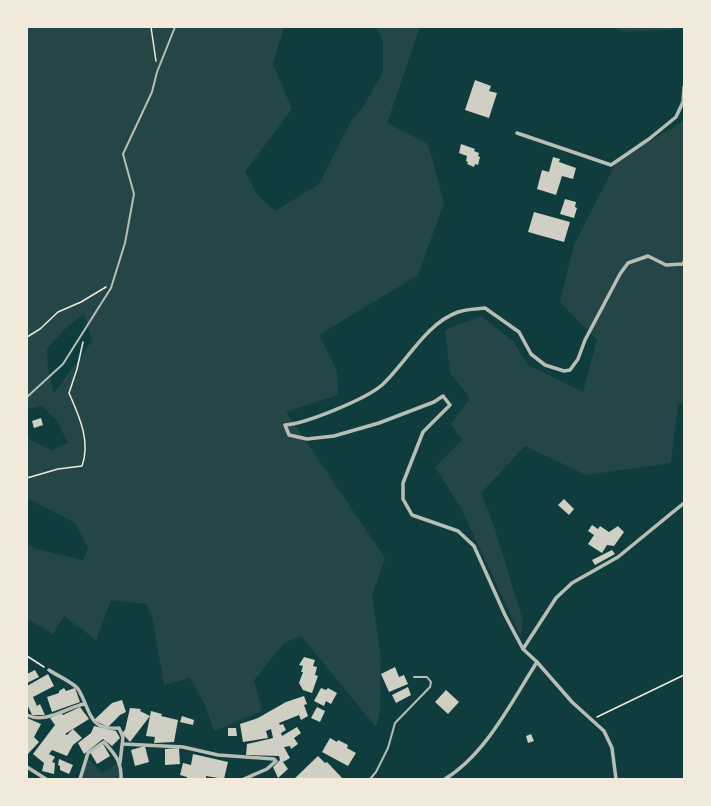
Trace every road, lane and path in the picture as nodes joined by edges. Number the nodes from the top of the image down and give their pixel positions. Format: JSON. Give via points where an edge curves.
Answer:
{"nodes":[{"id":1,"x":151,"y":27,"type":"edge"},
{"id":2,"x":175,"y":27,"type":"edge"},
{"id":3,"x":157,"y":72,"type":"junction"},
{"id":4,"x":684,"y":87,"type":"edge"},
{"id":5,"x":517,"y":133,"type":"dead end"},
{"id":6,"x":684,"y":262,"type":"edge"},
{"id":7,"x":113,"y":282,"type":"junction"},
{"id":8,"x":84,"y":332,"type":"junction"},
{"id":9,"x":27,"y":337,"type":"edge"},
{"id":10,"x":27,"y":397,"type":"edge"},
{"id":11,"x":27,"y":478,"type":"edge"},
{"id":12,"x":684,"y":503,"type":"edge"},
{"id":13,"x":523,"y":649,"type":"junction"},
{"id":14,"x":27,"y":656,"type":"edge"},
{"id":15,"x":537,"y":662,"type":"junction"},
{"id":16,"x":49,"y":670,"type":"joint"},
{"id":17,"x":684,"y":675,"type":"edge"},
{"id":18,"x":414,"y":677,"type":"dead end"},
{"id":19,"x":84,"y":704,"type":"junction"},
{"id":20,"x":27,"y":715,"type":"edge"},
{"id":21,"x":592,"y":719,"type":"junction"},
{"id":22,"x":123,"y":744,"type":"junction"},
{"id":23,"x":120,"y":763,"type":"junction"},
{"id":24,"x":27,"y":767,"type":"edge"},
{"id":25,"x":46,"y":779,"type":"edge"},
{"id":26,"x":80,"y":779,"type":"edge"},
{"id":27,"x":121,"y":779,"type":"edge"},
{"id":28,"x":244,"y":779,"type":"edge"},
{"id":29,"x":370,"y":779,"type":"edge"},
{"id":30,"x":445,"y":779,"type":"edge"},
{"id":31,"x":616,"y":779,"type":"edge"}],
"edges":[{"from":1,"to":3,"type":"path"},
{"from":2,"to":3,"type":"lane"},
{"from":3,"to":7,"type":"lane","via":[[152,92],[124,154],[134,194],[125,243]]},
{"from":4,"to":5,"type":"street","via":[[683,102],[676,117],[611,165]]},
{"from":6,"to":13,"type":"street","via":[[666,265],[648,256],[628,263],[585,340],[578,360],[570,370],[564,371],[545,365],[531,354],[519,332],[485,308],[459,311],[442,319],[381,385],[335,409],[297,424],[284,425],[289,435],[307,439],[334,436],[379,423],[434,402],[443,396],[450,405],[423,432],[403,483],[403,499],[412,515],[458,531],[474,546]]},
{"from":7,"to":8,"type":"lane"},
{"from":7,"to":9,"type":"path","via":[[81,302],[58,312],[40,330]]},
{"from":8,"to":10,"type":"lane","via":[[63,364]]},
{"from":8,"to":11,"type":"path","via":[[78,369],[69,393],[83,424],[86,456],[82,466],[58,468]]},
{"from":12,"to":13,"type":"street","via":[[618,557],[572,583],[540,620]]},
{"from":13,"to":15,"type":"street"},
{"from":14,"to":16,"type":"path"},
{"from":15,"to":21,"type":"street","via":[[572,702]]},
{"from":15,"to":30,"type":"street","via":[[491,735],[456,772]]},
{"from":16,"to":19,"type":"street","via":[[78,688]]},
{"from":17,"to":21,"type":"path"},
{"from":18,"to":29,"type":"lane","via":[[427,677],[432,682],[395,723],[388,748]]},
{"from":19,"to":20,"type":"street","via":[[35,719]]},
{"from":19,"to":22,"type":"street","via":[[99,726],[108,729],[119,728]]},
{"from":21,"to":31,"type":"street","via":[[604,731],[612,748]]},
{"from":22,"to":23,"type":"street"},
{"from":22,"to":28,"type":"street","via":[[183,747],[218,755],[274,759],[276,762]]},
{"from":23,"to":26,"type":"street","via":[[104,742],[88,753]]},
{"from":23,"to":27,"type":"street"},
{"from":24,"to":25,"type":"street"}]}
